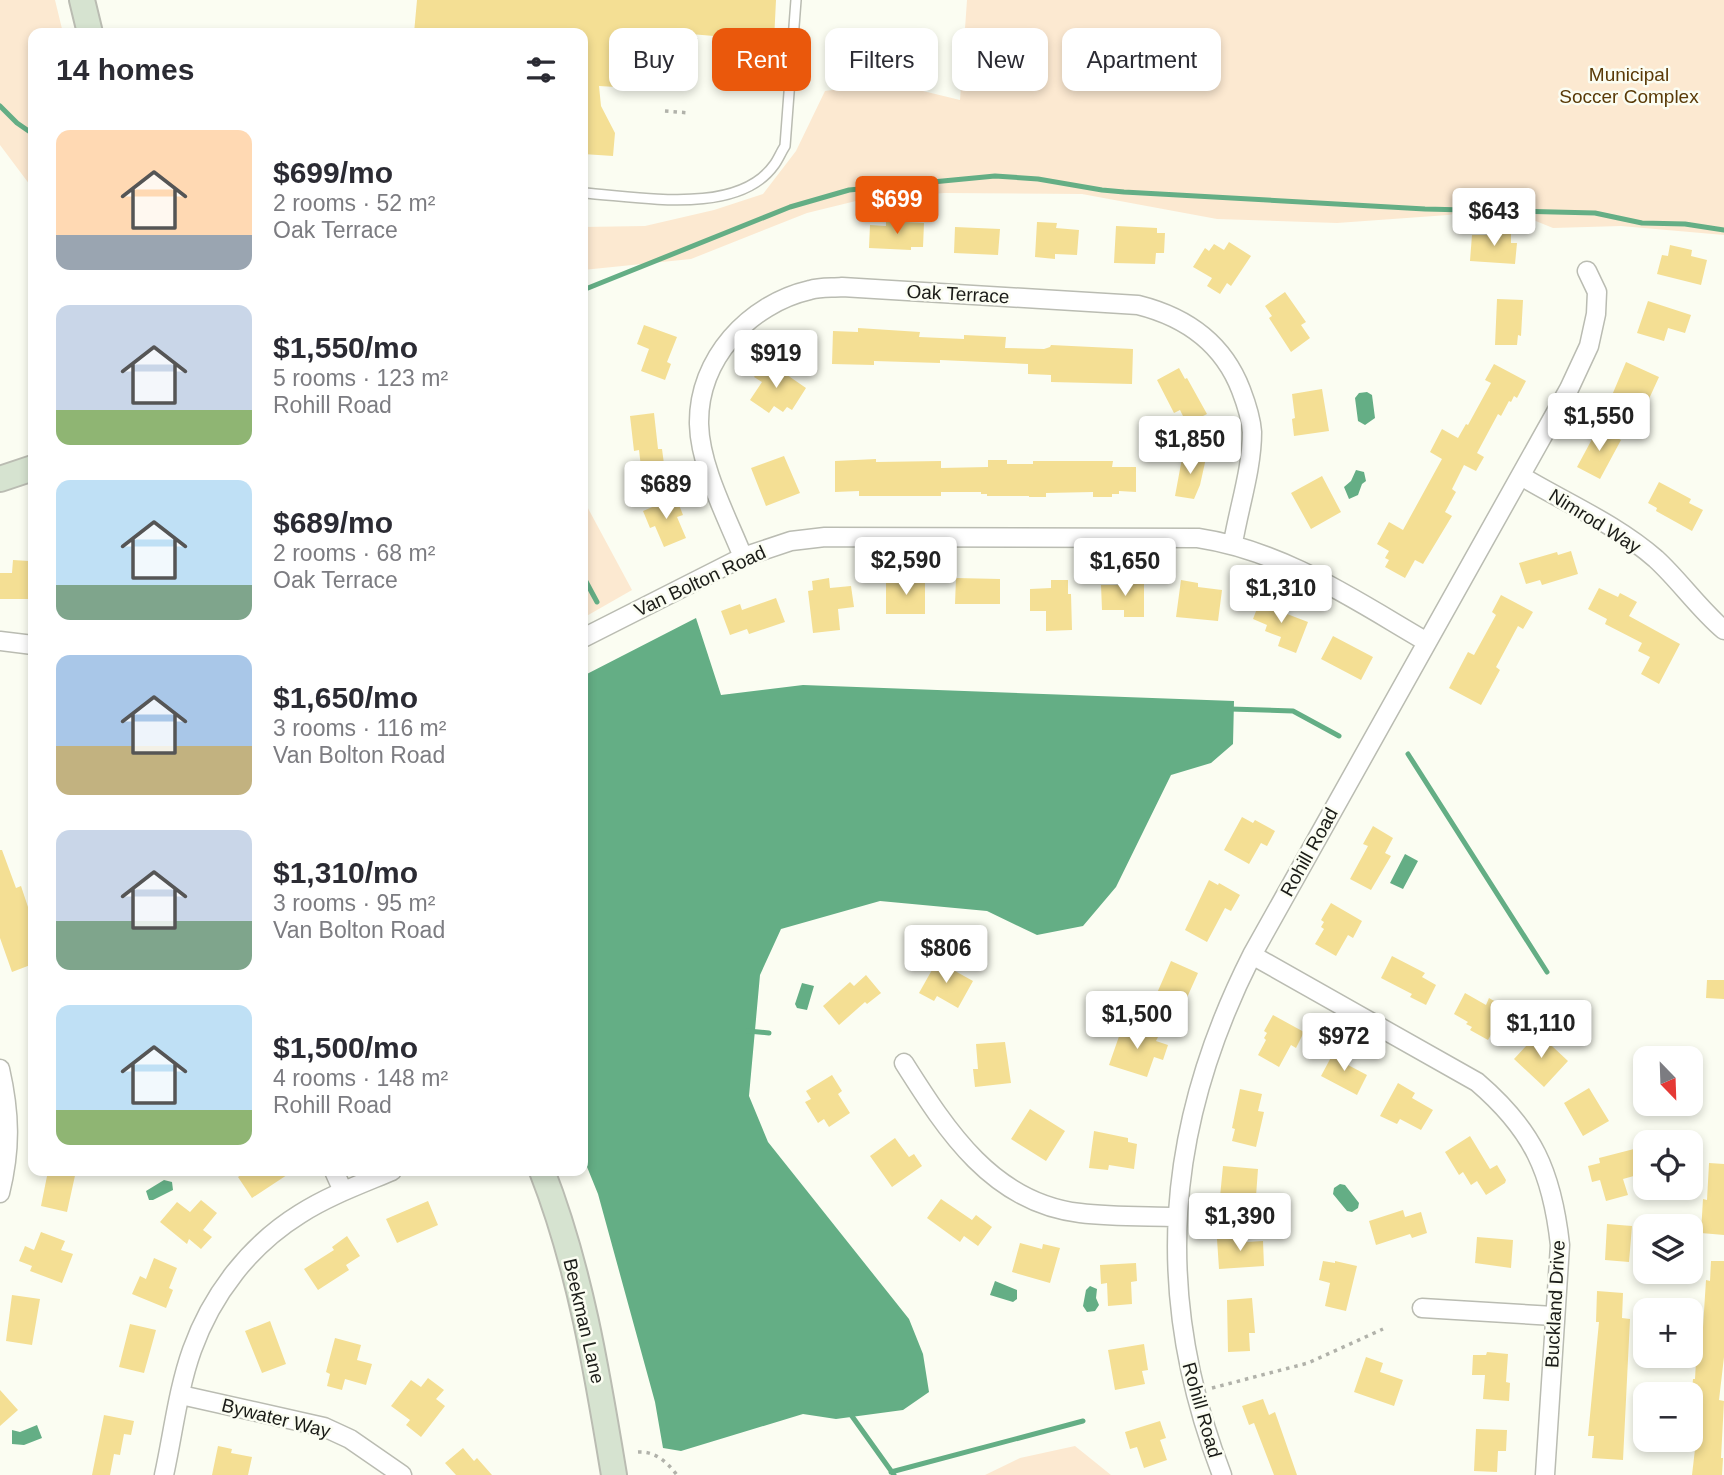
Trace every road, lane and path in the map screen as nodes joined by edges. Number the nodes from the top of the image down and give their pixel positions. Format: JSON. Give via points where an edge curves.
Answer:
{"nodes":[{"id":1,"x":82,"y":0,"type":"edge"},
{"id":2,"x":796,"y":0,"type":"edge"},
{"id":3,"x":89,"y":28,"type":"edge"},
{"id":4,"x":665,"y":111,"type":"dead end"},
{"id":5,"x":690,"y":113,"type":"dead end"},
{"id":6,"x":588,"y":193,"type":"edge"},
{"id":7,"x":1587,"y":271,"type":"dead end"},
{"id":8,"x":28,"y":470,"type":"edge"},
{"id":9,"x":1521,"y":476,"type":"junction"},
{"id":10,"x":0,"y":479,"type":"edge"},
{"id":11,"x":1233,"y":543,"type":"junction"},
{"id":12,"x":743,"y":556,"type":"junction"},
{"id":13,"x":1724,"y":630,"type":"edge"},
{"id":14,"x":588,"y":635,"type":"edge"},
{"id":15,"x":0,"y":641,"type":"edge"},
{"id":16,"x":1427,"y":642,"type":"junction"},
{"id":17,"x":28,"y":644,"type":"edge"},
{"id":18,"x":1252,"y":955,"type":"junction"},
{"id":19,"x":904,"y":1063,"type":"dead end"},
{"id":20,"x":0,"y":1069,"type":"edge"},
{"id":21,"x":336,"y":1176,"type":"edge"},
{"id":22,"x":380,"y":1176,"type":"edge"},
{"id":23,"x":544,"y":1176,"type":"edge"},
{"id":24,"x":343,"y":1191,"type":"junction"},
{"id":25,"x":0,"y":1193,"type":"edge"},
{"id":26,"x":1176,"y":1217,"type":"junction"},
{"id":27,"x":1422,"y":1308,"type":"dead end"},
{"id":28,"x":1555,"y":1316,"type":"junction"},
{"id":29,"x":1383,"y":1329,"type":"dead end"},
{"id":30,"x":1212,"y":1388,"type":"dead end"},
{"id":31,"x":181,"y":1395,"type":"junction"},
{"id":32,"x":638,"y":1452,"type":"dead end"},
{"id":33,"x":164,"y":1475,"type":"edge"},
{"id":34,"x":402,"y":1475,"type":"edge"},
{"id":35,"x":614,"y":1475,"type":"edge"},
{"id":36,"x":677,"y":1475,"type":"edge"},
{"id":37,"x":1222,"y":1475,"type":"edge"},
{"id":38,"x":1545,"y":1475,"type":"edge"}],
"edges":[{"from":1,"to":3,"type":"street"},
{"from":2,"to":6,"type":"lane","via":[[785,146],[774,166],[753,184],[721,197],[684,200]]},
{"from":4,"to":5,"type":"path"},
{"from":7,"to":9,"type":"street","name":"Rohill Road","via":[[1597,292],[1589,346]]},
{"from":8,"to":10,"type":"street"},
{"from":9,"to":13,"type":"street","name":"Nimrod Way","via":[[1634,542]]},
{"from":9,"to":16,"type":"street","name":"Rohill Road"},
{"from":11,"to":12,"type":"street","name":"Van Bolton Road","via":[[1198,538],[825,537],[791,541]]},
{"from":11,"to":12,"type":"street","name":"Oak Terrace","via":[[1249,461],[1252,430],[1247,404],[1220,353],[1183,321],[1138,304],[842,287],[812,289],[754,314],[731,337],[713,365],[699,424],[717,491]]},
{"from":11,"to":16,"type":"street","name":"Van Bolton Road","via":[[1301,571]]},
{"from":12,"to":14,"type":"street","name":"Van Bolton Road"},
{"from":15,"to":17,"type":"street"},
{"from":16,"to":18,"type":"street","name":"Rohill Road"},
{"from":18,"to":26,"type":"street","name":"Rohill Road","via":[[1216,1032],[1200,1084],[1188,1130]]},
{"from":18,"to":28,"type":"street","name":"Buckland Drive","via":[[1446,1063],[1503,1105],[1522,1128],[1549,1181],[1560,1245]]},
{"from":19,"to":26,"type":"street","via":[[958,1143],[996,1178],[1022,1194],[1079,1213]]},
{"from":20,"to":25,"type":"street","via":[[8,1105],[9,1147]]},
{"from":21,"to":24,"type":"street"},
{"from":22,"to":24,"type":"street"},
{"from":23,"to":35,"type":"street","name":"Beekman Lane","via":[[571,1259]]},
{"from":24,"to":31,"type":"street","via":[[300,1213],[242,1263],[207,1315],[191,1351]]},
{"from":26,"to":37,"type":"street","name":"Rohill Road","via":[[1187,1356]]},
{"from":27,"to":28,"type":"street"},
{"from":28,"to":38,"type":"street","name":"Buckland Drive"},
{"from":29,"to":30,"type":"path","via":[[1308,1363]]},
{"from":31,"to":33,"type":"street"},
{"from":31,"to":34,"type":"street","name":"Bywater Way","via":[[324,1427],[350,1438]]},
{"from":32,"to":36,"type":"path","via":[[655,1455]]}]}
